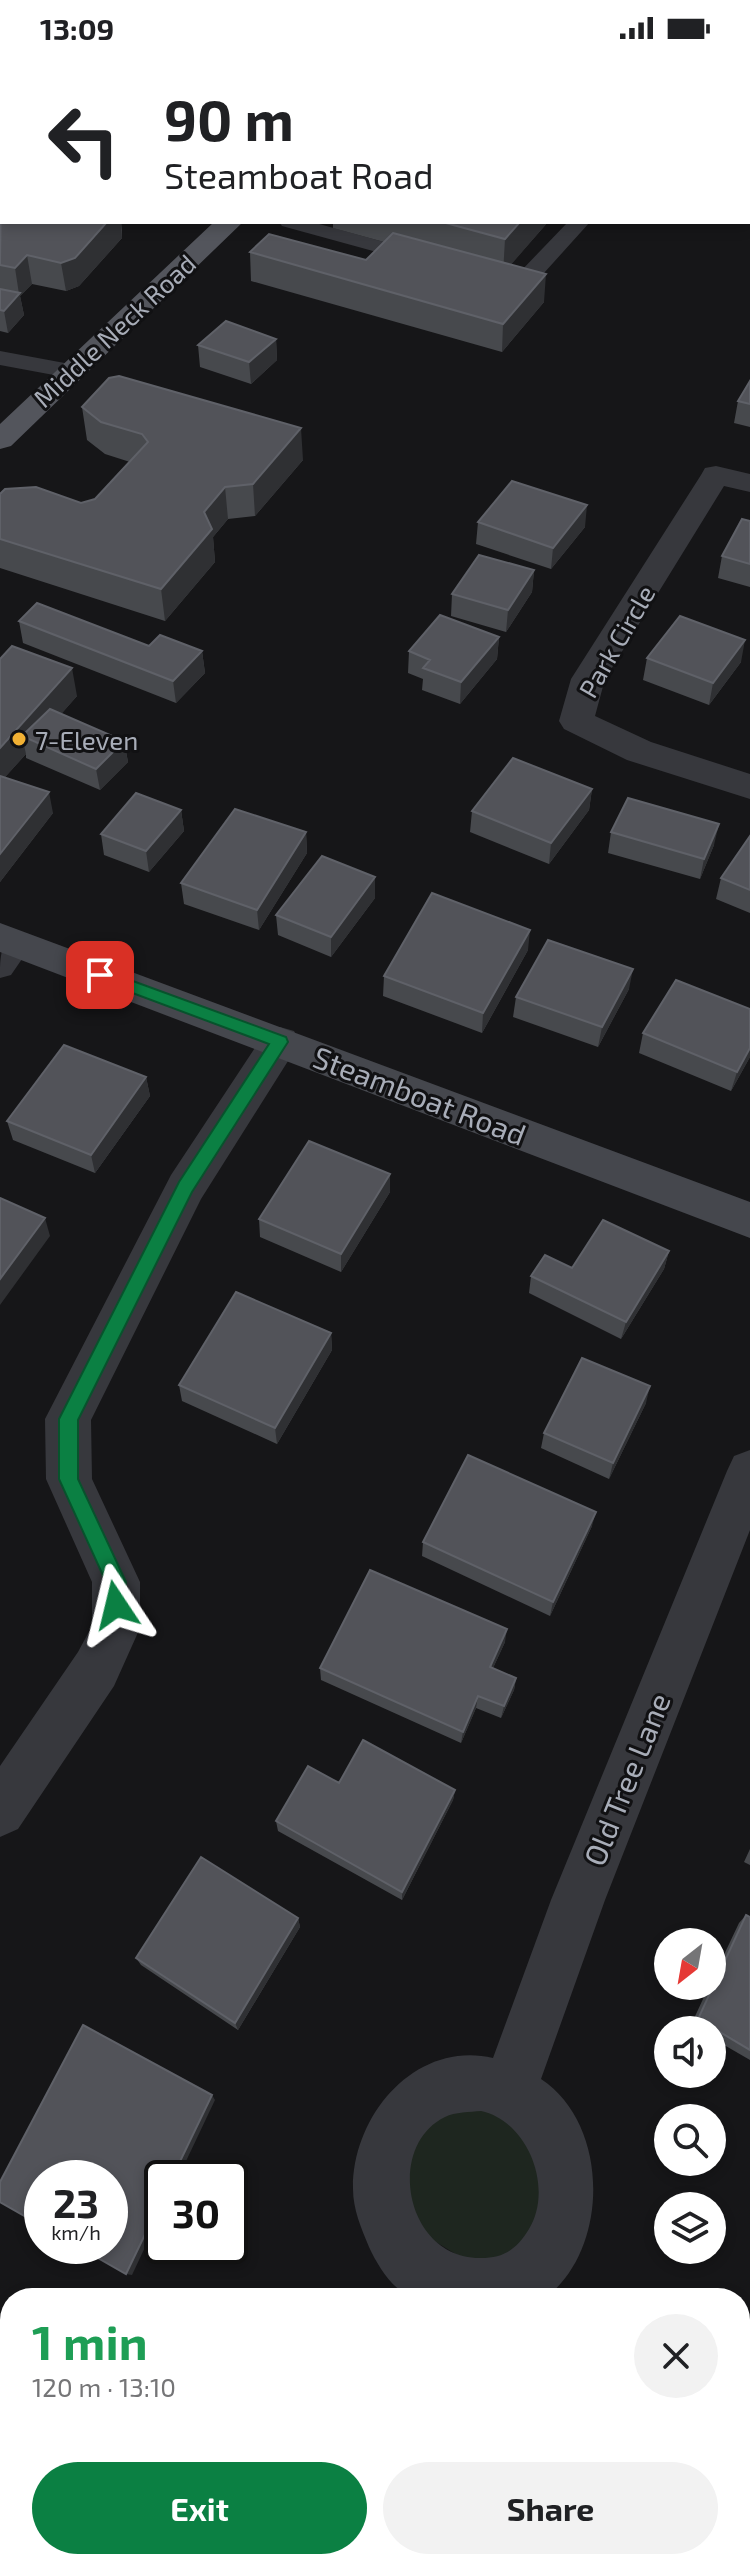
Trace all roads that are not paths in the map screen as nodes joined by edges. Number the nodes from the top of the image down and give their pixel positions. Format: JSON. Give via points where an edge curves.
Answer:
{"nodes":[{"id":1,"x":224,"y":224,"type":"edge"},
{"id":2,"x":296,"y":224,"type":"edge"},
{"id":3,"x":578,"y":224,"type":"edge"},
{"id":4,"x":451,"y":267,"type":"edge"},
{"id":5,"x":480,"y":275,"type":"edge"},
{"id":6,"x":0,"y":358,"type":"edge"},
{"id":7,"x":70,"y":371,"type":"junction"},
{"id":8,"x":0,"y":440,"type":"edge"},
{"id":9,"x":750,"y":483,"type":"edge"},
{"id":10,"x":750,"y":787,"type":"edge"},
{"id":11,"x":6,"y":949,"type":"edge"},
{"id":12,"x":280,"y":1042,"type":"junction"},
{"id":13,"x":750,"y":1220,"type":"edge"},
{"id":14,"x":750,"y":1471,"type":"edge"},
{"id":15,"x":0,"y":1811,"type":"edge"},
{"id":16,"x":509,"y":2091,"type":"dead end"}],
"edges":[{"from":1,"to":7,"type":"main road","name":"Middle Neck Road"},
{"from":2,"to":4,"type":"lane"},
{"from":3,"to":5,"type":"lane","via":[[521,282]]},
{"from":6,"to":7,"type":"lane"},
{"from":7,"to":8,"type":"main road","name":"Middle Neck Road"},
{"from":9,"to":10,"type":"street","name":"Park Circle","via":[[716,475],[588,679],[576,721],[639,751]]},
{"from":11,"to":12,"type":"street","name":"Steamboat Road"},
{"from":12,"to":13,"type":"street","name":"Steamboat Road"},
{"from":12,"to":15,"type":"street","via":[[186,1187],[68,1419],[69,1479],[116,1582],[116,1628],[96,1669]]},
{"from":14,"to":16,"type":"street","name":"Old Tree Lane","via":[[578,1900]]}]}
